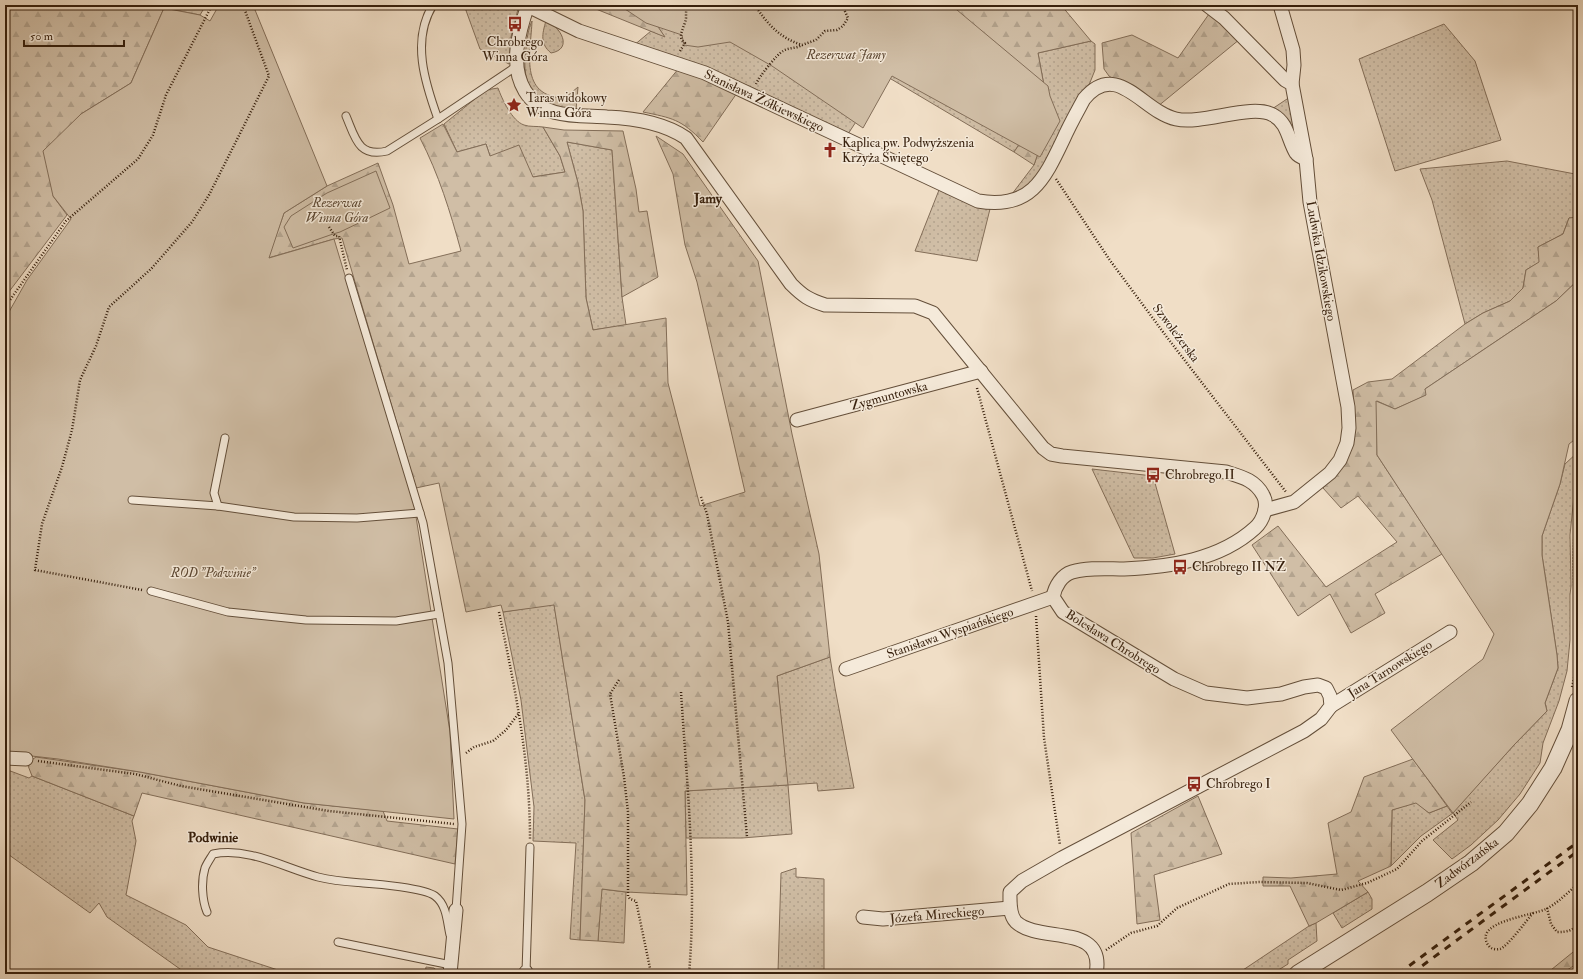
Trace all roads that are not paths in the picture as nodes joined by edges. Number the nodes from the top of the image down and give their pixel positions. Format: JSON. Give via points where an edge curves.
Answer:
{"nodes":[{"id":1,"x":433,"y":5,"type":"edge"},
{"id":2,"x":1207,"y":5,"type":"edge"},
{"id":3,"x":1280,"y":5,"type":"edge"},
{"id":4,"x":528,"y":6,"type":"edge"},
{"id":5,"x":516,"y":66,"type":"junction"},
{"id":6,"x":1292,"y":84,"type":"junction"},
{"id":7,"x":346,"y":116,"type":"dead end"},
{"id":8,"x":438,"y":119,"type":"junction"},
{"id":9,"x":1306,"y":160,"type":"junction"},
{"id":10,"x":349,"y":278,"type":"road end"},
{"id":11,"x":978,"y":377,"type":"junction"},
{"id":12,"x":797,"y":420,"type":"dead end"},
{"id":13,"x":225,"y":438,"type":"dead end"},
{"id":14,"x":132,"y":500,"type":"dead end"},
{"id":15,"x":218,"y":506,"type":"junction"},
{"id":16,"x":1265,"y":510,"type":"junction"},
{"id":17,"x":420,"y":513,"type":"junction"},
{"id":18,"x":151,"y":591,"type":"road end"},
{"id":19,"x":1053,"y":597,"type":"junction"},
{"id":20,"x":439,"y":614,"type":"junction"},
{"id":21,"x":1450,"y":632,"type":"dead end"},
{"id":22,"x":846,"y":669,"type":"dead end"},
{"id":23,"x":1575,"y":696,"type":"edge"},
{"id":24,"x":1331,"y":706,"type":"junction"},
{"id":25,"x":1574,"y":731,"type":"edge"},
{"id":26,"x":5,"y":758,"type":"edge"},
{"id":27,"x":26,"y":760,"type":"road end"},
{"id":28,"x":530,"y":848,"type":"road end"},
{"id":29,"x":1010,"y":908,"type":"junction"},
{"id":30,"x":456,"y":910,"type":"joint"},
{"id":31,"x":207,"y":912,"type":"dead end"},
{"id":32,"x":863,"y":917,"type":"dead end"},
{"id":33,"x":338,"y":942,"type":"dead end"},
{"id":34,"x":453,"y":951,"type":"junction"},
{"id":35,"x":451,"y":970,"type":"edge"},
{"id":36,"x":1295,"y":970,"type":"edge"},
{"id":37,"x":526,"y":973,"type":"edge"},
{"id":38,"x":1096,"y":974,"type":"edge"}],
"edges":[{"from":1,"to":8,"type":"lane","via":[[421,35],[421,50]]},
{"from":2,"to":6,"type":"street","via":[[1224,18],[1285,80]]},
{"from":3,"to":6,"type":"street","name":"Ludwika Idzikowskiego","via":[[1293,50]]},
{"from":4,"to":5,"type":"street","via":[[519,40]]},
{"from":4,"to":9,"type":"street","name":"Stanisława Żółkiewskiego","via":[[579,31],[705,73],[978,200],[992,203],[1007,202],[1023,196],[1039,183],[1048,172],[1084,99],[1090,91],[1110,84],[1119,85],[1162,114],[1175,119],[1188,121],[1240,112],[1272,114],[1286,128],[1297,154]]},
{"from":5,"to":8,"type":"lane"},
{"from":5,"to":11,"type":"street","via":[[521,84],[530,98],[537,105],[550,111],[574,116],[641,121],[676,131],[686,138],[791,284],[803,296],[825,305],[915,306],[934,313]]},
{"from":6,"to":9,"type":"street","name":"Ludwika Idzikowskiego"},
{"from":7,"to":8,"type":"lane","via":[[358,145],[371,152],[387,151]]},
{"from":9,"to":16,"type":"street","name":"Ludwika Idzikowskiego","via":[[1310,202],[1348,407],[1349,428],[1347,443],[1330,473],[1294,502]]},
{"from":10,"to":17,"type":"lane"},
{"from":11,"to":12,"type":"street","name":"Zygmuntowska"},
{"from":11,"to":16,"type":"street","via":[[1051,454],[1226,472],[1245,478],[1259,487],[1265,498]]},
{"from":13,"to":15,"type":"lane","via":[[214,493]]},
{"from":14,"to":15,"type":"lane"},
{"from":15,"to":17,"type":"lane","via":[[294,517],[357,518]]},
{"from":16,"to":19,"type":"street","via":[[1260,523],[1246,537],[1217,552],[1189,561],[1150,568],[1072,572],[1058,583]]},
{"from":17,"to":20,"type":"lane"},
{"from":18,"to":20,"type":"lane","via":[[228,612],[306,620],[396,621]]},
{"from":19,"to":22,"type":"street","name":"Stanisława Wyspiańskiego"},
{"from":19,"to":24,"type":"street","name":"Bolesława Chrobrego","via":[[1063,612],[1174,679],[1206,693],[1247,698],[1281,694],[1318,685],[1326,688]]},
{"from":20,"to":30,"type":"lane","via":[[448,663],[462,824]]},
{"from":21,"to":24,"type":"street","name":"Jana Tarnowskiego"},
{"from":23,"to":25,"type":"street","name":"Zadwórzańska"},
{"from":24,"to":29,"type":"street","via":[[1321,719],[1304,731],[1022,881],[1010,892]]},
{"from":25,"to":36,"type":"street","name":"Zadwórzańska","via":[[1554,768],[1530,804],[1506,833],[1465,868]]},
{"from":26,"to":27,"type":"street"},
{"from":28,"to":37,"type":"lane"},
{"from":29,"to":32,"type":"street","name":"Józefa Mireckiego","via":[[883,919]]},
{"from":29,"to":38,"type":"street","via":[[1016,922],[1031,931],[1075,937],[1087,944],[1096,957]]},
{"from":30,"to":34,"type":"street"},
{"from":31,"to":34,"type":"lane","via":[[203,878],[205,867],[213,854],[242,854],[271,860],[319,877],[398,888],[434,896],[442,904]]},
{"from":33,"to":35,"type":"lane"},
{"from":34,"to":35,"type":"street"}]}
